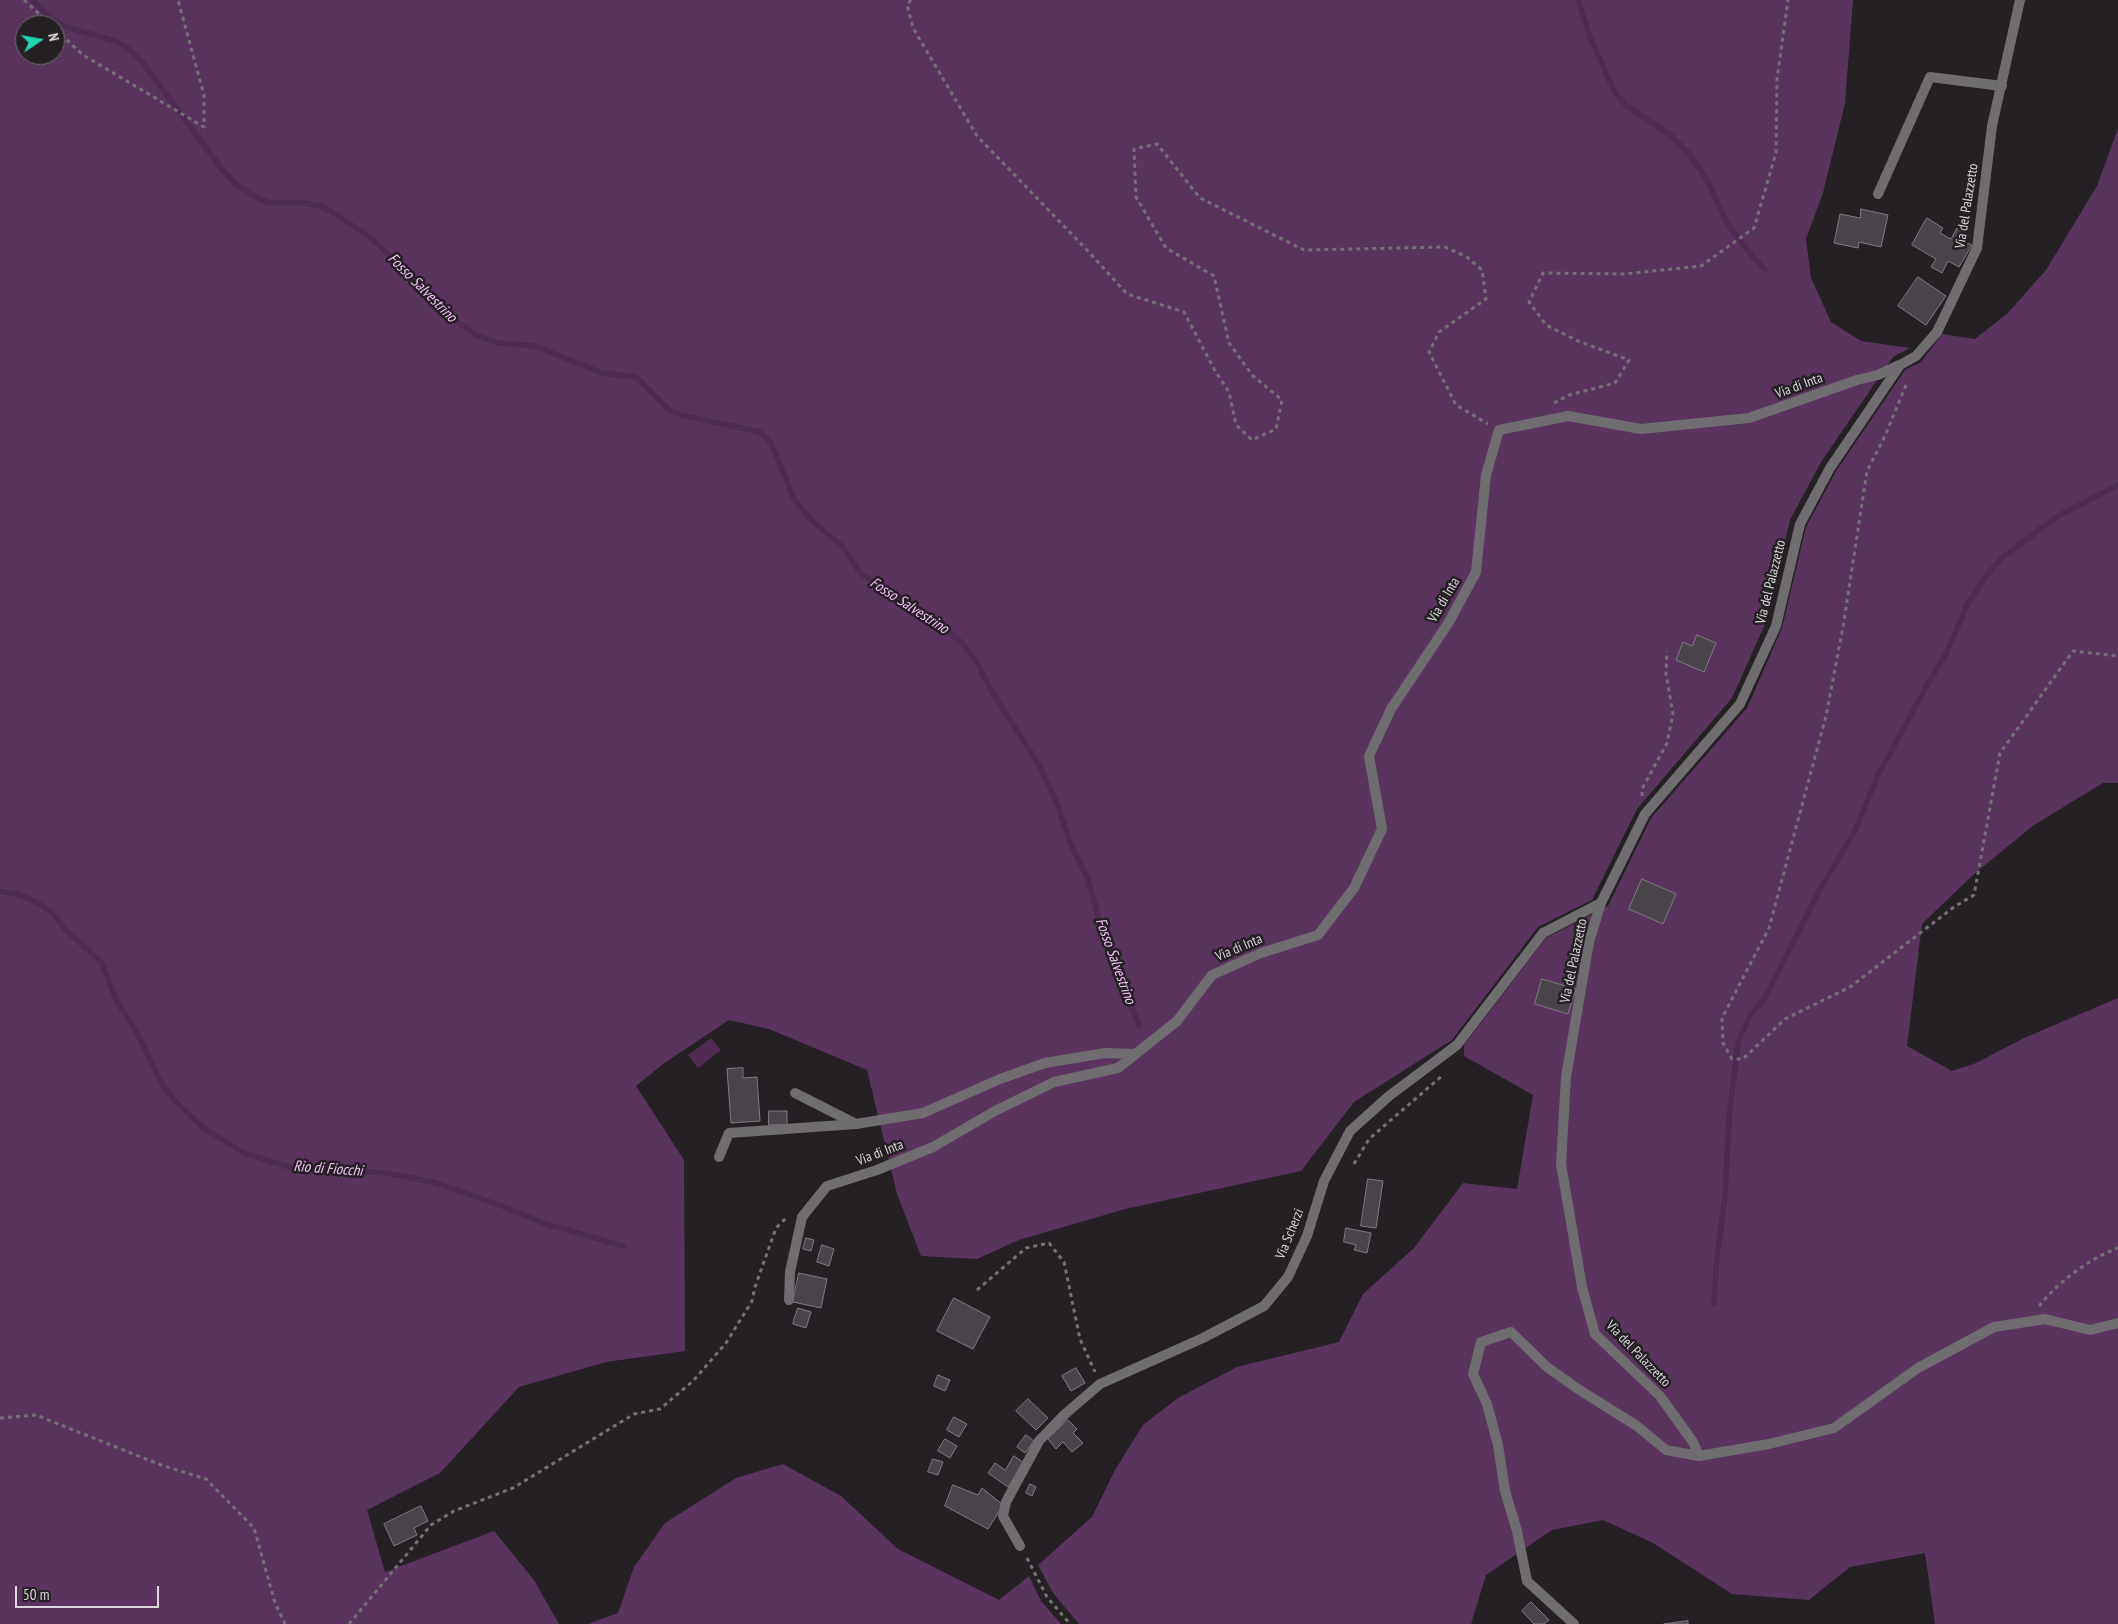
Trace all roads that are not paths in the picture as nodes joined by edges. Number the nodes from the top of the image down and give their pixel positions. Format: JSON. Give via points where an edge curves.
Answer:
{"nodes":[{"id":1,"x":2020,"y":0,"type":"edge"},
{"id":2,"x":2002,"y":86,"type":"junction"},
{"id":3,"x":1878,"y":194,"type":"dead end"},
{"id":4,"x":1900,"y":365,"type":"junction"},
{"id":5,"x":1601,"y":903,"type":"junction"},
{"id":6,"x":1135,"y":1054,"type":"junction"},
{"id":7,"x":795,"y":1093,"type":"dead end"},
{"id":8,"x":856,"y":1124,"type":"junction"},
{"id":9,"x":719,"y":1157,"type":"dead end"},
{"id":10,"x":789,"y":1300,"type":"dead end"},
{"id":11,"x":2118,"y":1323,"type":"edge"},
{"id":12,"x":1699,"y":1456,"type":"junction"},
{"id":13,"x":1020,"y":1546,"type":"road end"},
{"id":14,"x":1574,"y":1624,"type":"edge"}],
"edges":[{"from":1,"to":2,"type":"street","name":"Via del Palazzetto"},
{"from":2,"to":3,"type":"street","via":[[1930,77]]},
{"from":2,"to":4,"type":"street","name":"Via del Palazzetto","via":[[1992,126],[1977,248],[1937,332],[1916,356]]},
{"from":4,"to":5,"type":"street","name":"Via del Palazzetto","via":[[1830,468],[1800,524],[1776,626],[1740,704],[1643,819]]},
{"from":4,"to":6,"type":"street","name":"Via di Inta","via":[[1749,418],[1641,429],[1568,416],[1499,430],[1486,475],[1476,572],[1449,622],[1391,709],[1369,756],[1382,829],[1354,888],[1318,936],[1261,953],[1212,975],[1177,1021]]},
{"from":5,"to":12,"type":"street","name":"Via del Palazzetto","via":[[1589,942],[1566,1077],[1561,1164],[1582,1287],[1595,1334],[1660,1396],[1693,1442]]},
{"from":5,"to":13,"type":"street","name":"Via Scherzi","via":[[1542,933],[1457,1044],[1389,1096],[1350,1131],[1324,1181],[1307,1236],[1288,1277],[1264,1306],[1203,1338],[1100,1384],[1038,1441],[1012,1489],[1003,1516]]},
{"from":6,"to":8,"type":"street","name":"Via di Inta","via":[[1105,1054],[1045,1062],[922,1113]]},
{"from":6,"to":10,"type":"street","name":"Via di Inta","via":[[1118,1068],[1054,1082],[933,1147],[827,1186],[802,1217],[790,1272]]},
{"from":7,"to":8,"type":"street"},
{"from":8,"to":9,"type":"street","name":"Via di Inta","via":[[729,1133]]},
{"from":11,"to":12,"type":"street","via":[[2090,1330],[2045,1318],[1994,1327],[1918,1368],[1834,1428]]},
{"from":12,"to":14,"type":"street","via":[[1666,1450],[1637,1426],[1547,1367],[1511,1332],[1481,1342],[1473,1374],[1487,1404],[1496,1437],[1528,1581]]}]}
